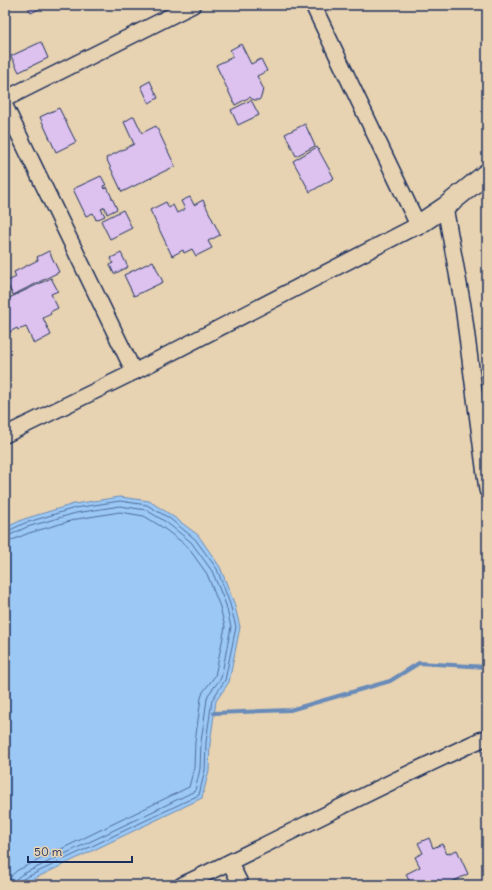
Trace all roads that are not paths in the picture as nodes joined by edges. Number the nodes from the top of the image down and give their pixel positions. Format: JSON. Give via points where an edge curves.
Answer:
{"nodes":[{"id":1,"x":193,"y":5,"type":"edge"},
{"id":2,"x":313,"y":5,"type":"edge"},
{"id":3,"x":5,"y":99,"type":"edge"},
{"id":4,"x":5,"y":106,"type":"edge"},
{"id":5,"x":487,"y":173,"type":"edge"},
{"id":6,"x":445,"y":207,"type":"junction"},
{"id":7,"x":418,"y":225,"type":"junction"},
{"id":8,"x":134,"y":372,"type":"junction"},
{"id":9,"x":5,"y":436,"type":"edge"},
{"id":10,"x":487,"y":490,"type":"edge"},
{"id":11,"x":487,"y":737,"type":"edge"},
{"id":12,"x":230,"y":863,"type":"junction"},
{"id":13,"x":182,"y":885,"type":"edge"},
{"id":14,"x":241,"y":885,"type":"edge"}],
"edges":[{"from":1,"to":3,"type":"street"},
{"from":2,"to":7,"type":"street"},
{"from":4,"to":8,"type":"street"},
{"from":5,"to":6,"type":"street"},
{"from":6,"to":7,"type":"street"},
{"from":6,"to":10,"type":"street","via":[[463,306]]},
{"from":7,"to":8,"type":"street"},
{"from":8,"to":9,"type":"street"},
{"from":11,"to":12,"type":"street"},
{"from":12,"to":13,"type":"street"},
{"from":12,"to":14,"type":"street"}]}
